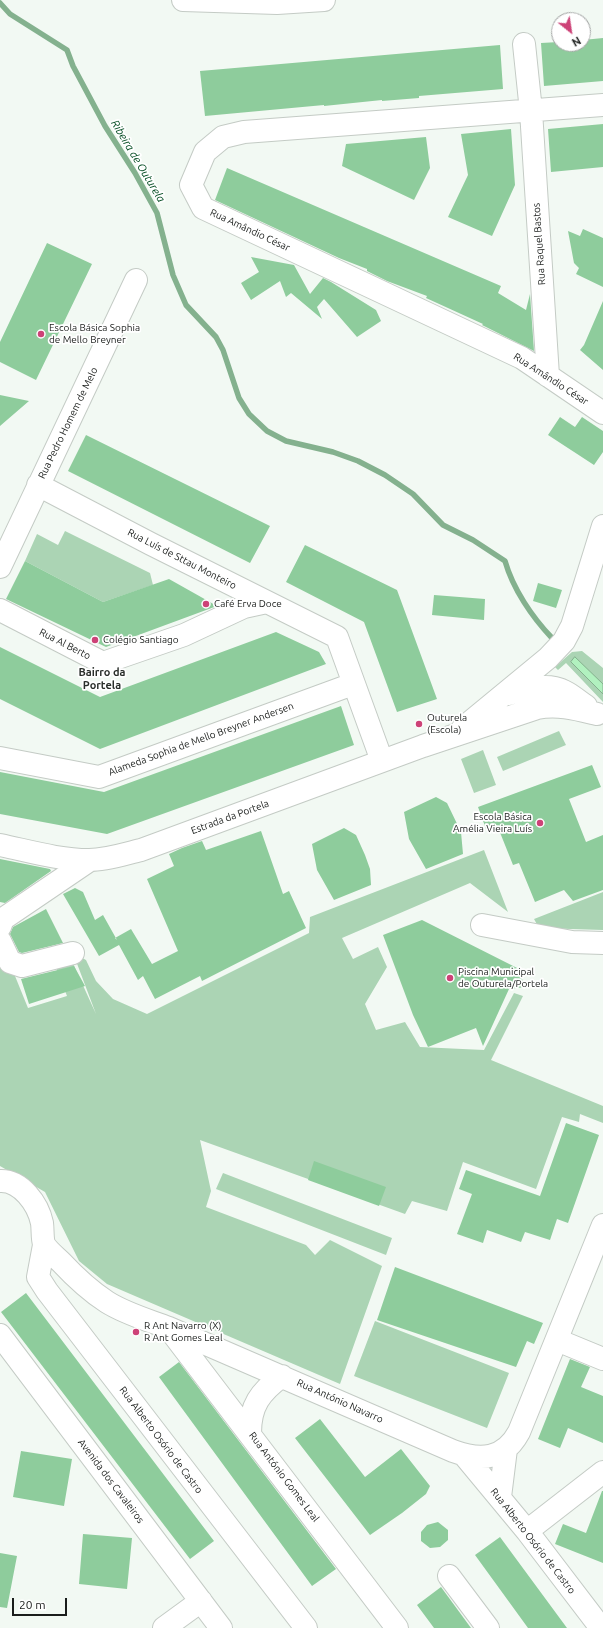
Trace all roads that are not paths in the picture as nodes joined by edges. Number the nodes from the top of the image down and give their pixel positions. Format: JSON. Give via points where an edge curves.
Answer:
{"nodes":[{"id":1,"x":184,"y":0,"type":"edge"},
{"id":2,"x":324,"y":0,"type":"edge"},
{"id":3,"x":524,"y":44,"type":"dead end"},
{"id":4,"x":603,"y":104,"type":"edge"},
{"id":5,"x":530,"y":111,"type":"junction"},
{"id":6,"x":136,"y":280,"type":"dead end"},
{"id":7,"x":548,"y":376,"type":"junction"},
{"id":8,"x":603,"y":413,"type":"edge"},
{"id":9,"x":38,"y":485,"type":"junction"},
{"id":10,"x":603,"y":526,"type":"edge"},
{"id":11,"x":0,"y":567,"type":"edge"},
{"id":12,"x":267,"y":602,"type":"junction"},
{"id":13,"x":0,"y":610,"type":"edge"},
{"id":14,"x":548,"y":658,"type":"junction"},
{"id":15,"x":353,"y":684,"type":"junction"},
{"id":16,"x":505,"y":694,"type":"junction"},
{"id":17,"x":554,"y":697,"type":"junction"},
{"id":18,"x":600,"y":718,"type":"edge"},
{"id":19,"x":455,"y":735,"type":"junction"},
{"id":20,"x":0,"y":758,"type":"edge"},
{"id":21,"x":382,"y":761,"type":"junction"},
{"id":22,"x":0,"y":845,"type":"edge"},
{"id":23,"x":90,"y":860,"type":"junction"},
{"id":24,"x":482,"y":925,"type":"dead end"},
{"id":25,"x":0,"y":927,"type":"edge"},
{"id":26,"x":0,"y":941,"type":"edge"},
{"id":27,"x":603,"y":942,"type":"edge"},
{"id":28,"x":73,"y":953,"type":"dead end"},
{"id":29,"x":0,"y":1181,"type":"edge"},
{"id":30,"x":603,"y":1225,"type":"edge"},
{"id":31,"x":44,"y":1245,"type":"junction"},
{"id":32,"x":169,"y":1328,"type":"junction"},
{"id":33,"x":0,"y":1334,"type":"edge"},
{"id":34,"x":557,"y":1340,"type":"junction"},
{"id":35,"x":603,"y":1359,"type":"edge"},
{"id":36,"x":282,"y":1376,"type":"junction"},
{"id":37,"x":250,"y":1433,"type":"junction"},
{"id":38,"x":506,"y":1450,"type":"junction"},
{"id":39,"x":464,"y":1455,"type":"junction"},
{"id":40,"x":603,"y":1472,"type":"edge"},
{"id":41,"x":500,"y":1497,"type":"junction"},
{"id":42,"x":527,"y":1531,"type":"junction"},
{"id":43,"x":449,"y":1576,"type":"dead end"},
{"id":44,"x":201,"y":1601,"type":"junction"},
{"id":45,"x":164,"y":1628,"type":"edge"},
{"id":46,"x":221,"y":1628,"type":"edge"},
{"id":47,"x":306,"y":1628,"type":"edge"},
{"id":48,"x":397,"y":1628,"type":"edge"},
{"id":49,"x":488,"y":1628,"type":"edge"},
{"id":50,"x":601,"y":1628,"type":"edge"}],
"edges":[{"from":1,"to":2,"type":"street","via":[[277,3]]},
{"from":3,"to":5,"type":"street","name":"Rua Raquel Bastos"},
{"from":4,"to":5,"type":"street","name":"Rua Amândio César"},
{"from":5,"to":7,"type":"street","name":"Rua Raquel Bastos"},
{"from":5,"to":7,"type":"street","name":"Rua Amândio César","via":[[244,132],[223,137],[206,152],[191,185],[203,208],[522,358]]},
{"from":6,"to":9,"type":"street","name":"Rua Pedro Homem de Melo"},
{"from":7,"to":8,"type":"street","name":"Rua Amândio César"},
{"from":9,"to":11,"type":"street","name":"Rua Pedro Homem de Melo"},
{"from":9,"to":12,"type":"street","name":"Rua Luís de Sttau Monteiro"},
{"from":10,"to":14,"type":"street","via":[[572,626],[564,641]]},
{"from":12,"to":13,"type":"street","name":"Rua Al Berto","via":[[244,607],[184,635],[103,663]]},
{"from":12,"to":15,"type":"street","name":"Rua Luís de Sttau Monteiro","via":[[337,638]]},
{"from":14,"to":16,"type":"street"},
{"from":14,"to":17,"type":"street","via":[[545,675]]},
{"from":15,"to":20,"type":"street","name":"Alameda Sophia de Mello Breyner Andersen","via":[[99,777]]},
{"from":15,"to":21,"type":"street","name":"Rua Luís de Sttau Monteiro"},
{"from":16,"to":17,"type":"street","via":[[534,688]]},
{"from":16,"to":19,"type":"street"},
{"from":17,"to":18,"type":"street","via":[[556,688],[573,697]]},
{"from":17,"to":19,"type":"street","name":"Estrada da Portela","via":[[548,706]]},
{"from":19,"to":21,"type":"street","name":"Estrada da Portela"},
{"from":21,"to":23,"type":"street","name":"Estrada da Portela","via":[[141,850],[112,858]]},
{"from":22,"to":23,"type":"street","name":"Estrada da Portela","via":[[71,859]]},
{"from":23,"to":25,"type":"street","via":[[3,919]]},
{"from":24,"to":27,"type":"street","via":[[572,942]]},
{"from":26,"to":28,"type":"street","via":[[10,962],[22,966]]},
{"from":29,"to":31,"type":"street","via":[[16,1185],[34,1203],[41,1221]]},
{"from":30,"to":34,"type":"street"},
{"from":31,"to":32,"type":"street","name":"Rua António Navarro","via":[[90,1290],[108,1302]]},
{"from":31,"to":47,"type":"street","name":"Rua Alberto Osório de Castro","via":[[38,1277],[47,1291]]},
{"from":32,"to":36,"type":"street","name":"Rua António Navarro"},
{"from":32,"to":37,"type":"street","name":"Rua António Gomes Leal"},
{"from":33,"to":44,"type":"street","name":"Avenida dos Cavaleiros"},
{"from":34,"to":35,"type":"street"},
{"from":34,"to":38,"type":"street","via":[[519,1432]]},
{"from":36,"to":37,"type":"street","via":[[258,1399],[252,1410]]},
{"from":36,"to":39,"type":"street","name":"Rua António Navarro"},
{"from":37,"to":48,"type":"street","name":"Rua António Gomes Leal"},
{"from":38,"to":39,"type":"street","name":"Rua António Navarro","via":[[493,1456]]},
{"from":38,"to":41,"type":"street"},
{"from":39,"to":41,"type":"street","name":"Rua Alberto Osório de Castro"},
{"from":40,"to":42,"type":"street"},
{"from":41,"to":42,"type":"street","name":"Rua Alberto Osório de Castro"},
{"from":42,"to":50,"type":"street","name":"Rua Alberto Osório de Castro"},
{"from":43,"to":49,"type":"street"},
{"from":44,"to":45,"type":"street"},
{"from":44,"to":46,"type":"street","name":"Avenida dos Cavaleiros"}]}
